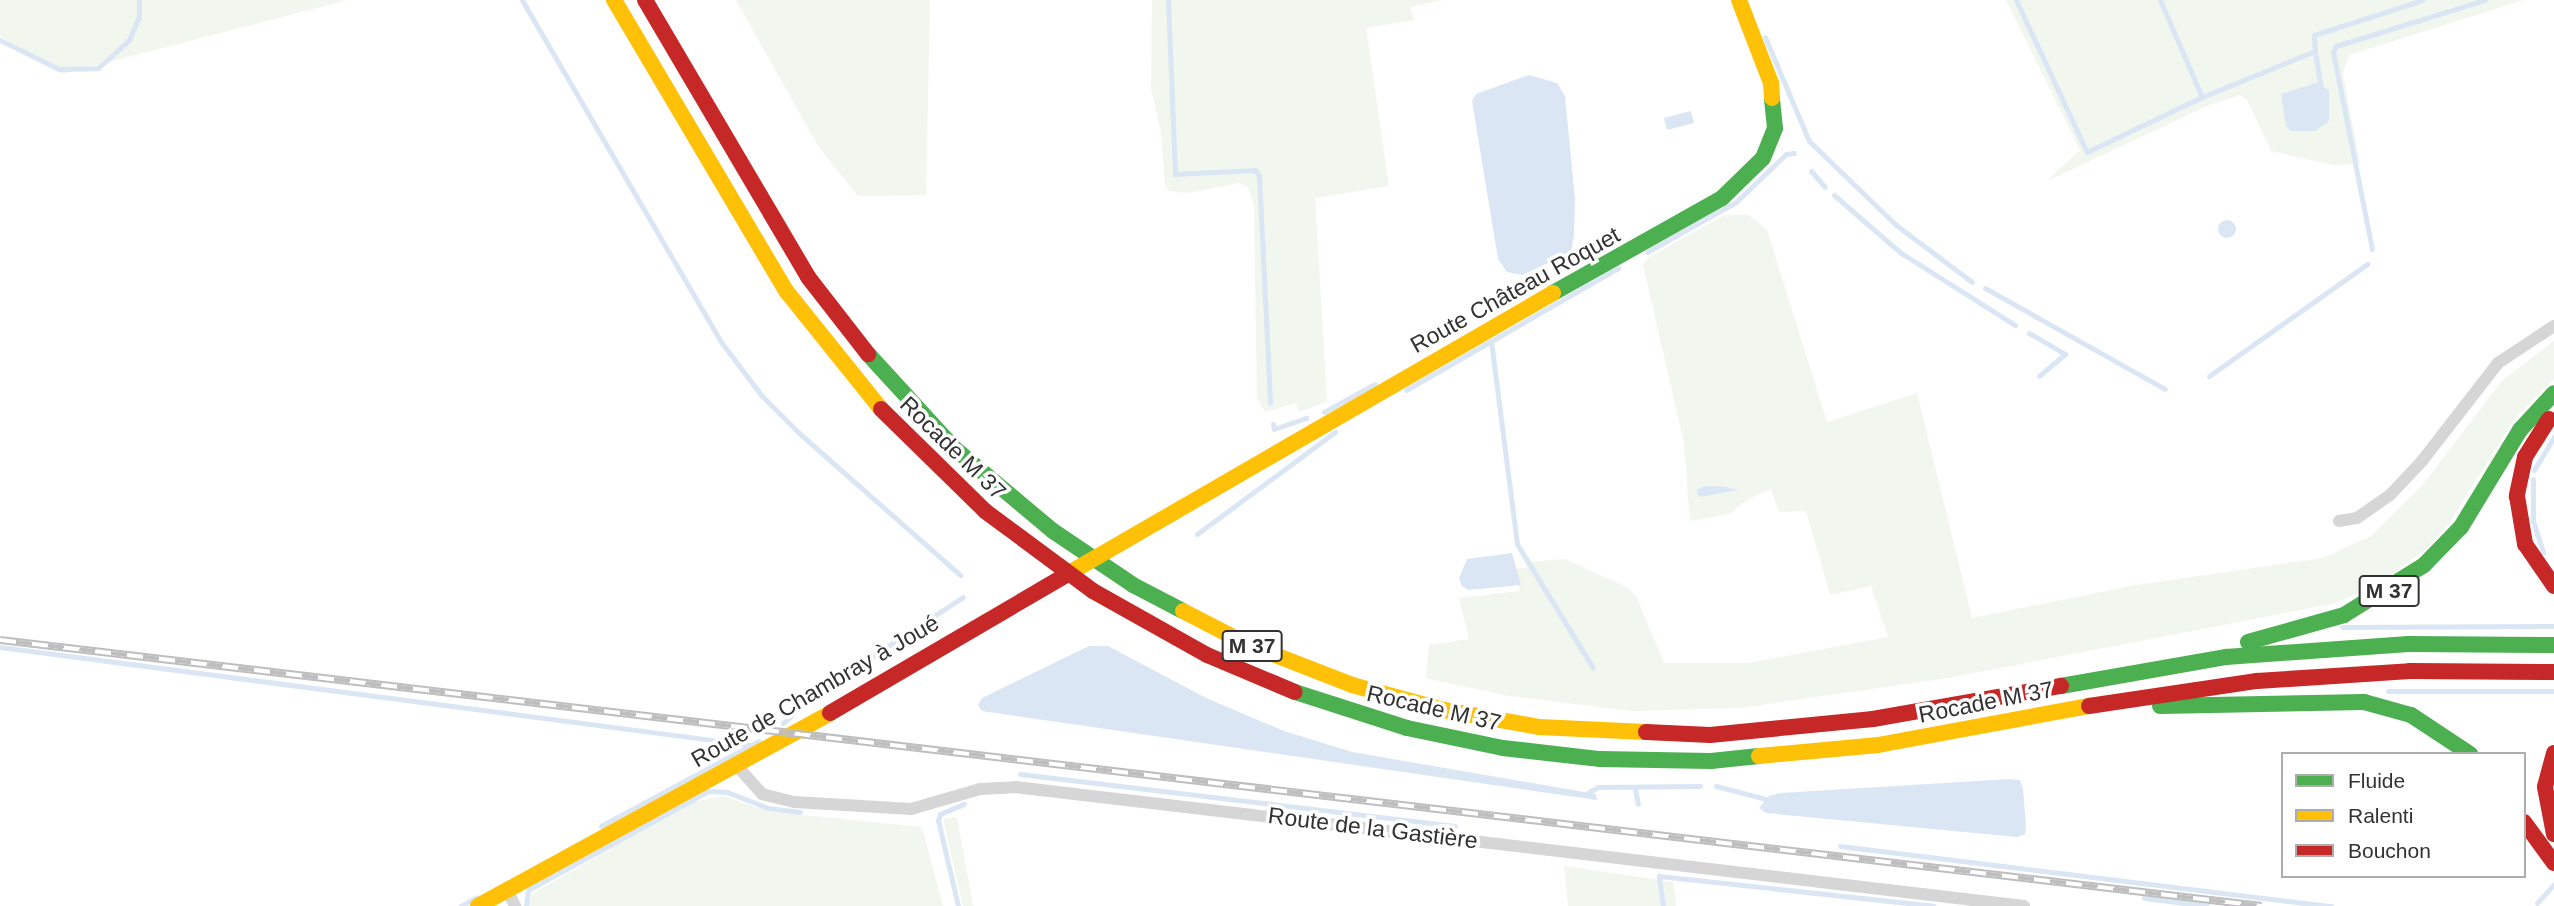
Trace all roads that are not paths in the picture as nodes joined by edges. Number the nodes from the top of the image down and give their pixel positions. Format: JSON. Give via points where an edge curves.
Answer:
{"nodes":[{"id":1,"x":614,"y":0,"type":"edge"},
{"id":2,"x":645,"y":0,"type":"edge"},
{"id":3,"x":1740,"y":0,"type":"edge"},
{"id":4,"x":2554,"y":326,"type":"edge"},
{"id":5,"x":2554,"y":393,"type":"edge"},
{"id":6,"x":2554,"y":414,"type":"edge"},
{"id":7,"x":2339,"y":520,"type":"dead end"},
{"id":8,"x":1136,"y":534,"type":"joint"},
{"id":9,"x":2554,"y":586,"type":"edge"},
{"id":10,"x":2554,"y":645,"type":"edge"},
{"id":11,"x":2140,"y":669,"type":"junction"},
{"id":12,"x":2554,"y":672,"type":"edge"},
{"id":13,"x":2083,"y":706,"type":"junction"},
{"id":14,"x":2467,"y":752,"type":"edge"},
{"id":15,"x":2554,"y":753,"type":"edge"},
{"id":16,"x":737,"y":765,"type":"junction"},
{"id":17,"x":2526,"y":825,"type":"edge"},
{"id":18,"x":2554,"y":834,"type":"edge"},
{"id":19,"x":2554,"y":863,"type":"edge"},
{"id":20,"x":507,"y":890,"type":"junction"},
{"id":21,"x":478,"y":906,"type":"edge"},
{"id":22,"x":515,"y":906,"type":"edge"},
{"id":23,"x":2024,"y":906,"type":"edge"}],
"edges":[{"from":1,"to":13,"type":"main road","name":"Rocade M 37","number":"M 37","via":[[768,264],[882,412],[960,489],[1037,552],[1120,607],[1207,654],[1313,699],[1407,728],[1503,748],[1600,759],[1711,761],[1817,753]]},
{"from":2,"to":11,"type":"main road","name":"Rocade M 37","number":"M 37","via":[[803,268],[908,402],[978,470],[1061,538],[1161,601],[1247,644],[1352,685],[1444,710],[1539,727],[1638,735],[1747,734],[1824,726]]},
{"from":3,"to":8,"type":"main road","name":"Route Château Roquet","via":[[1771,83],[1776,111],[1763,158],[1738,187]]},
{"from":4,"to":7,"type":"street","via":[[2498,363],[2390,495],[2357,518]]},
{"from":5,"to":11,"type":"main road","number":"M 37","via":[[2520,430],[2461,527],[2431,559],[2392,589],[2324,622]]},
{"from":6,"to":9,"type":"main road","via":[[2534,438],[2517,496],[2525,544]]},
{"from":8,"to":16,"type":"main road","name":"Route de Chambray à Joué"},
{"from":10,"to":11,"type":"main road","name":"Rocade M 37","number":"M 37","via":[[2347,647]]},
{"from":12,"to":13,"type":"main road","name":"Rocade M 37","number":"M 37","via":[[2443,670],[2289,678]]},
{"from":13,"to":14,"type":"main road","number":"M 37","via":[[2364,702],[2411,715]]},
{"from":15,"to":18,"type":"main road","via":[[2545,787]]},
{"from":16,"to":20,"type":"main road","name":"Route de Chambray à Joué"},
{"from":16,"to":23,"type":"street","name":"Route de la Gastière","via":[[762,794],[795,802],[911,809],[980,789],[1024,788]]},
{"from":17,"to":19,"type":"main road"},
{"from":20,"to":21,"type":"main road","name":"Route de Chambray à Joué"},
{"from":20,"to":22,"type":"street"}]}
